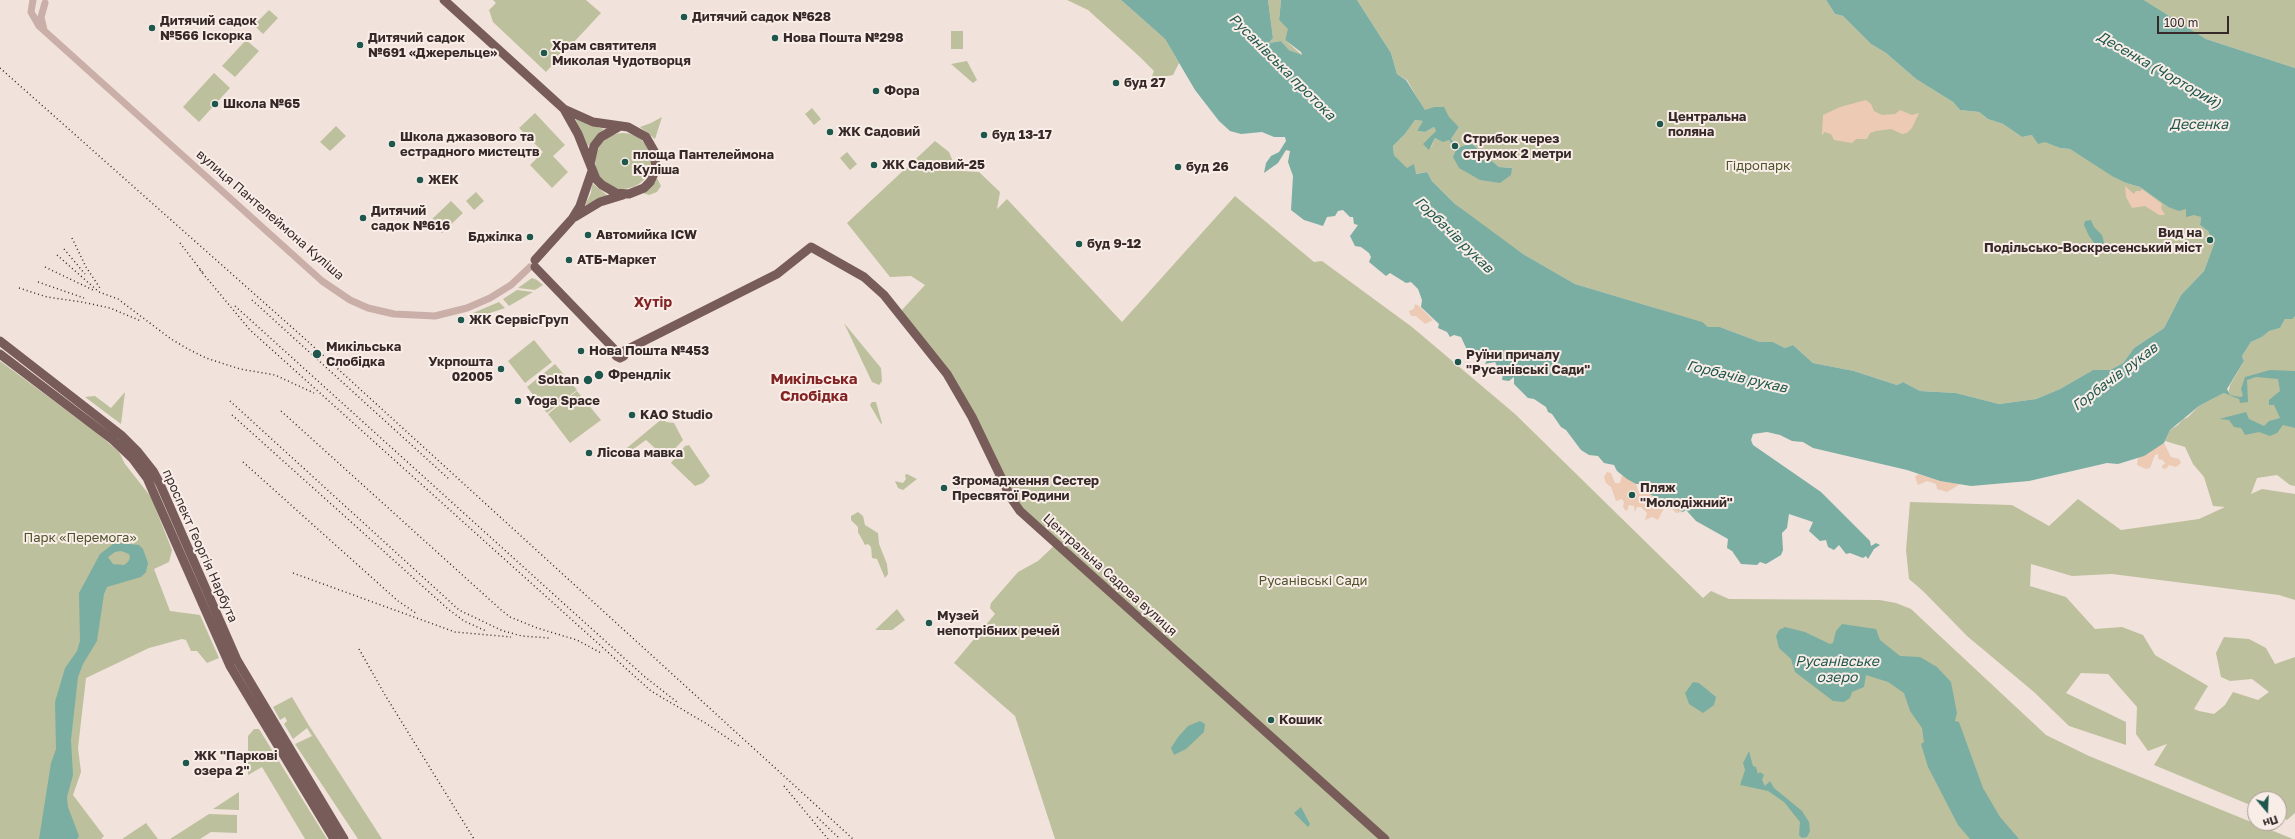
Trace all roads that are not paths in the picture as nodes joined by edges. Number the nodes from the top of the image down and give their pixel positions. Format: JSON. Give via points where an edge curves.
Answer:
{"nodes":[{"id":1,"x":32,"y":0,"type":"edge"},
{"id":2,"x":444,"y":0,"type":"edge"},
{"id":3,"x":47,"y":2,"type":"edge"},
{"id":4,"x":45,"y":31,"type":"junction"},
{"id":5,"x":564,"y":109,"type":"junction"},
{"id":6,"x":620,"y":126,"type":"junction"},
{"id":7,"x":591,"y":168,"type":"junction"},
{"id":8,"x":625,"y":194,"type":"junction"},
{"id":9,"x":572,"y":219,"type":"junction"},
{"id":10,"x":534,"y":265,"type":"junction"},
{"id":11,"x":0,"y":341,"type":"edge"},
{"id":12,"x":0,"y":354,"type":"edge"},
{"id":13,"x":270,"y":726,"type":"junction"},
{"id":14,"x":334,"y":839,"type":"edge"},
{"id":15,"x":344,"y":839,"type":"edge"},
{"id":16,"x":1385,"y":839,"type":"edge"}],
"edges":[{"from":1,"to":3,"type":"street","via":[[32,6],[37,9]]},
{"from":1,"to":4,"type":"street","name":"вулиця Пантелеймона Куліша","via":[[32,17]]},
{"from":2,"to":5,"type":"main road"},
{"from":3,"to":4,"type":"street","via":[[41,17]]},
{"from":4,"to":10,"type":"street","name":"вулиця Пантелеймона Куліша","via":[[322,281],[357,303],[394,314],[442,315],[490,298],[511,285]]},
{"from":5,"to":6,"type":"main road","via":[[593,122]]},
{"from":5,"to":7,"type":"main road","via":[[578,134]]},
{"from":6,"to":7,"type":"main road","via":[[601,137],[594,146]]},
{"from":6,"to":8,"type":"main road","via":[[646,137],[656,159],[656,169],[650,182],[637,192]]},
{"from":7,"to":8,"type":"main road","via":[[599,182],[609,190]]},
{"from":7,"to":9,"type":"main road","name":"вулиця Пантелеймона Куліша","via":[[584,198]]},
{"from":8,"to":9,"type":"main road","name":"вулиця Пантелеймона Куліша","via":[[600,202]]},
{"from":9,"to":10,"type":"main road","name":"вулиця Пантелеймона Куліша"},
{"from":10,"to":16,"type":"main road","name":"Центральна Садова вулиця","via":[[620,351],[777,274],[811,248],[864,277],[884,295],[947,374],[1020,511]]},
{"from":11,"to":13,"type":"main road","name":"проспект Георгія Нарбута","via":[[122,435],[153,471],[237,660]]},
{"from":12,"to":13,"type":"main road","name":"проспект Георгія Нарбута","via":[[113,440],[133,459],[147,478],[230,666]]},
{"from":13,"to":14,"type":"main road"},
{"from":13,"to":15,"type":"main road"}]}
